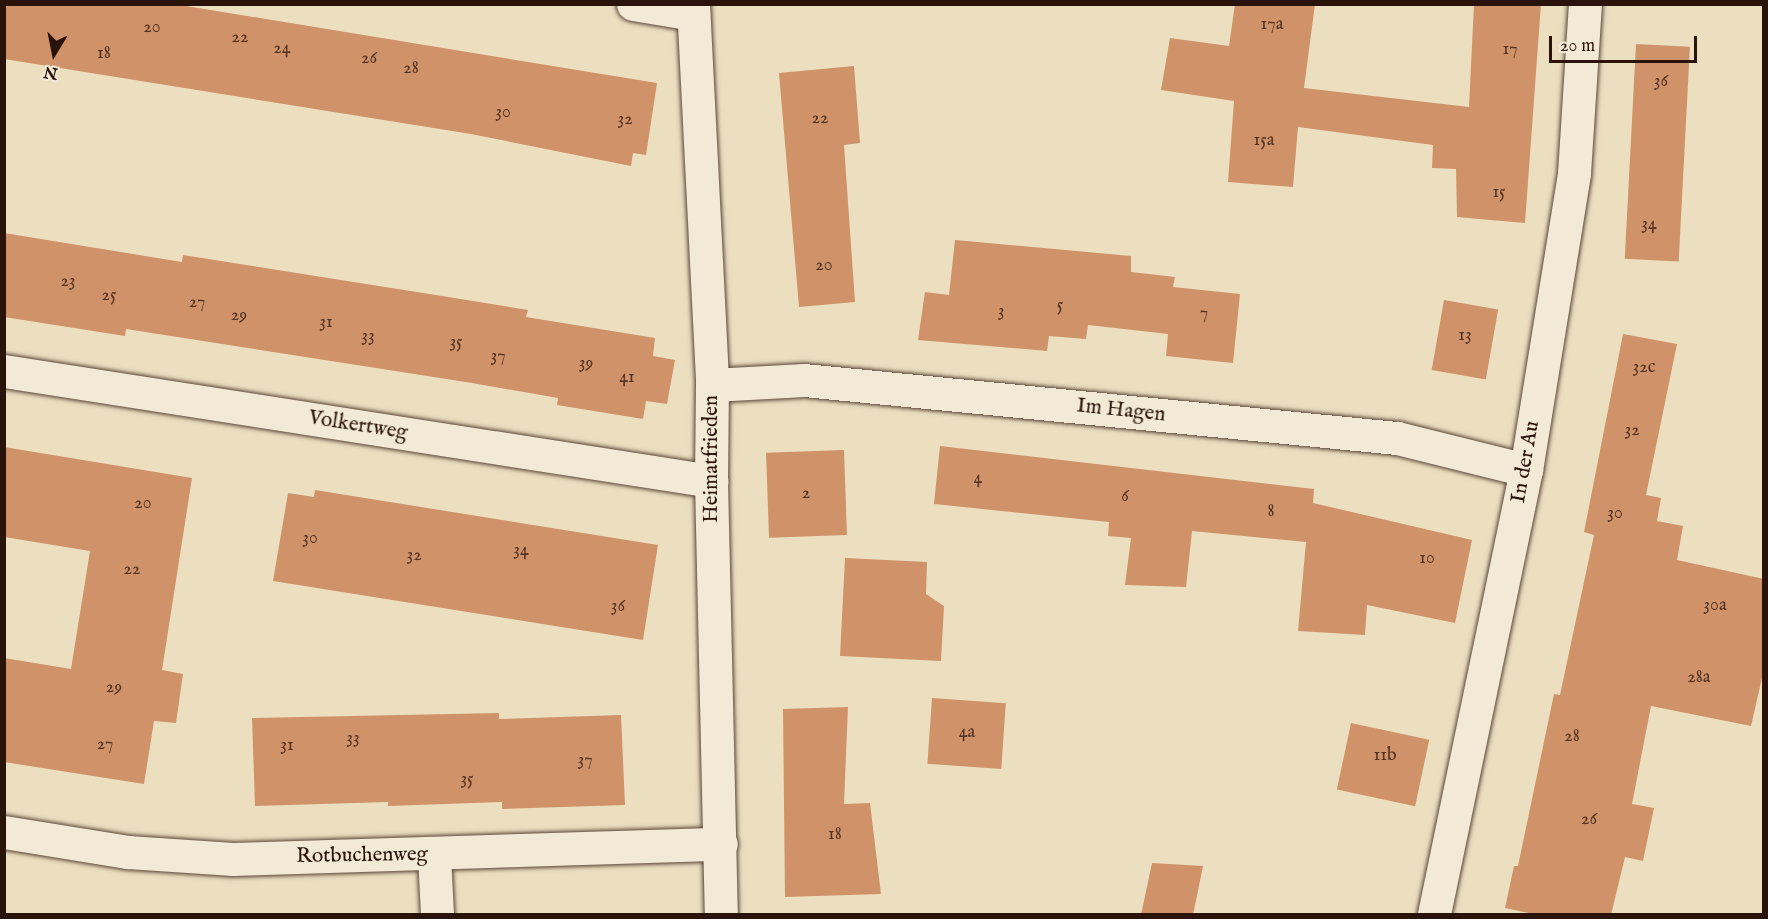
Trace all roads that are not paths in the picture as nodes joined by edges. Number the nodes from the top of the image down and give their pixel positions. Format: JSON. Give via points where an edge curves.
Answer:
{"nodes":[{"id":1,"x":633,"y":4,"type":"edge"},
{"id":2,"x":1585,"y":4,"type":"edge"},
{"id":3,"x":693,"y":9,"type":"edge"},
{"id":4,"x":4,"y":371,"type":"edge"},
{"id":5,"x":712,"y":385,"type":"junction"},
{"id":6,"x":1526,"y":470,"type":"junction"},
{"id":7,"x":711,"y":481,"type":"junction"},
{"id":8,"x":4,"y":832,"type":"edge"},
{"id":9,"x":721,"y":844,"type":"junction"},
{"id":10,"x":434,"y":855,"type":"junction"},
{"id":11,"x":437,"y":915,"type":"edge"},
{"id":12,"x":721,"y":915,"type":"edge"},
{"id":13,"x":1434,"y":915,"type":"edge"}],
"edges":[{"from":1,"to":3,"type":"street"},
{"from":2,"to":6,"type":"street","name":"In der Au","via":[[1574,173]]},
{"from":3,"to":5,"type":"street","name":"Heimatfrieden"},
{"from":4,"to":7,"type":"street","name":"Volkertweg"},
{"from":5,"to":6,"type":"street","name":"Im Hagen","via":[[804,380],[1397,438]]},
{"from":5,"to":7,"type":"street","name":"Heimatfrieden"},
{"from":6,"to":13,"type":"street","name":"In der Au"},
{"from":7,"to":9,"type":"street","name":"Heimatfrieden"},
{"from":8,"to":10,"type":"street","name":"Rotbuchenweg","via":[[183,858]]},
{"from":9,"to":10,"type":"street","name":"Rotbuchenweg"},
{"from":9,"to":12,"type":"street","name":"Heimatfrieden"},
{"from":10,"to":11,"type":"street"}]}
